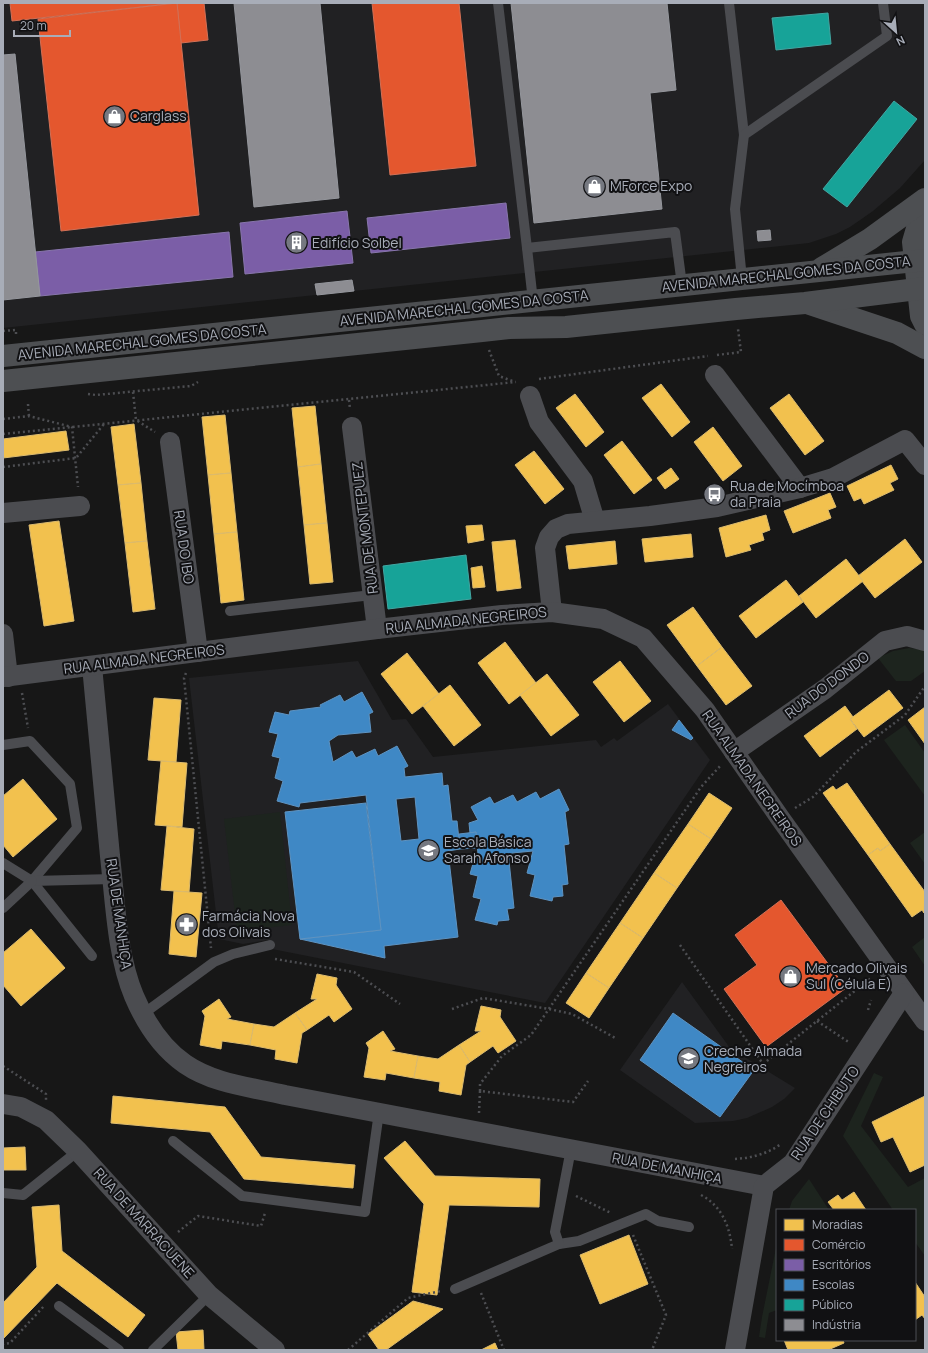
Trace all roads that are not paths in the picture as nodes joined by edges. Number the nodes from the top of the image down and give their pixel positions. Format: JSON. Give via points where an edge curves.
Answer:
{"nodes":[{"id":1,"x":498,"y":3,"type":"edge"},
{"id":2,"x":729,"y":3,"type":"edge"},
{"id":3,"x":883,"y":3,"type":"edge"},
{"id":4,"x":744,"y":135,"type":"junction"},
{"id":5,"x":925,"y":200,"type":"edge"},
{"id":6,"x":527,"y":248,"type":"junction"},
{"id":7,"x":920,"y":260,"type":"edge"},
{"id":8,"x":817,"y":271,"type":"junction"},
{"id":9,"x":742,"y":279,"type":"junction"},
{"id":10,"x":682,"y":285,"type":"junction"},
{"id":11,"x":922,"y":289,"type":"edge"},
{"id":12,"x":533,"y":301,"type":"junction"},
{"id":13,"x":805,"y":303,"type":"junction"},
{"id":14,"x":925,"y":324,"type":"edge"},
{"id":15,"x":925,"y":348,"type":"edge"},
{"id":16,"x":3,"y":356,"type":"edge"},
{"id":17,"x":715,"y":375,"type":"dead end"},
{"id":18,"x":3,"y":382,"type":"edge"},
{"id":19,"x":530,"y":386,"type":"road end"},
{"id":20,"x":352,"y":427,"type":"dead end"},
{"id":21,"x":170,"y":442,"type":"road end"},
{"id":22,"x":925,"y":465,"type":"edge"},
{"id":23,"x":800,"y":488,"type":"junction"},
{"id":24,"x":80,"y":506,"type":"road end"},
{"id":25,"x":3,"y":513,"type":"edge"},
{"id":26,"x":595,"y":521,"type":"junction"},
{"id":27,"x":372,"y":594,"type":"junction"},
{"id":28,"x":230,"y":611,"type":"dead end"},
{"id":29,"x":552,"y":612,"type":"junction"},
{"id":30,"x":377,"y":629,"type":"junction"},
{"id":31,"x":3,"y":634,"type":"edge"},
{"id":32,"x":925,"y":641,"type":"edge"},
{"id":33,"x":198,"y":652,"type":"junction"},
{"id":34,"x":92,"y":666,"type":"junction"},
{"id":35,"x":10,"y":676,"type":"edge"},
{"id":36,"x":3,"y":745,"type":"edge"},
{"id":37,"x":734,"y":752,"type":"junction"},
{"id":38,"x":3,"y":863,"type":"edge"},
{"id":39,"x":113,"y":879,"type":"junction"},
{"id":40,"x":32,"y":881,"type":"junction"},
{"id":41,"x":3,"y":908,"type":"edge"},
{"id":42,"x":270,"y":945,"type":"dead end"},
{"id":43,"x":92,"y":956,"type":"dead end"},
{"id":44,"x":904,"y":993,"type":"junction"},
{"id":45,"x":143,"y":1014,"type":"junction"},
{"id":46,"x":925,"y":1021,"type":"edge"},
{"id":47,"x":3,"y":1104,"type":"edge"},
{"id":48,"x":379,"y":1112,"type":"junction"},
{"id":49,"x":173,"y":1141,"type":"dead end"},
{"id":50,"x":570,"y":1149,"type":"junction"},
{"id":51,"x":78,"y":1151,"type":"junction"},
{"id":52,"x":764,"y":1186,"type":"junction"},
{"id":53,"x":3,"y":1193,"type":"edge"},
{"id":54,"x":689,"y":1227,"type":"dead end"},
{"id":55,"x":558,"y":1244,"type":"junction"},
{"id":56,"x":454,"y":1289,"type":"road end"},
{"id":57,"x":209,"y":1295,"type":"junction"},
{"id":58,"x":59,"y":1306,"type":"road end"},
{"id":59,"x":119,"y":1350,"type":"edge"},
{"id":60,"x":153,"y":1350,"type":"edge"},
{"id":61,"x":275,"y":1350,"type":"edge"},
{"id":62,"x":735,"y":1350,"type":"edge"}],
"edges":[{"from":1,"to":6,"type":"lane"},
{"from":2,"to":4,"type":"lane"},
{"from":3,"to":4,"type":"lane","via":[[887,36]]},
{"from":4,"to":9,"type":"lane","via":[[735,209]]},
{"from":5,"to":7,"type":"main road","via":[[914,242]]},
{"from":5,"to":8,"type":"main road","via":[[870,239]]},
{"from":6,"to":10,"type":"lane","via":[[675,232]]},
{"from":6,"to":12,"type":"lane"},
{"from":7,"to":8,"type":"main road","name":"AVENIDA MARECHAL GOMES DA COSTA"},
{"from":7,"to":11,"type":"main road"},
{"from":8,"to":9,"type":"main road","name":"AVENIDA MARECHAL GOMES DA COSTA"},
{"from":9,"to":10,"type":"main road","name":"AVENIDA MARECHAL GOMES DA COSTA"},
{"from":10,"to":12,"type":"main road","name":"AVENIDA MARECHAL GOMES DA COSTA"},
{"from":11,"to":13,"type":"main road","name":"AVENIDA MARECHAL GOMES DA COSTA"},
{"from":11,"to":14,"type":"main road","via":[[922,316]]},
{"from":12,"to":16,"type":"main road","name":"AVENIDA MARECHAL GOMES DA COSTA"},
{"from":13,"to":15,"type":"main road","via":[[897,333]]},
{"from":13,"to":18,"type":"main road","name":"AVENIDA MARECHAL GOMES DA COSTA","via":[[566,327],[509,328]]},
{"from":17,"to":23,"type":"street"},
{"from":19,"to":26,"type":"street","via":[[539,422],[583,481]]},
{"from":20,"to":27,"type":"street","name":"RUA DE MONTEPUEZ"},
{"from":21,"to":33,"type":"street","name":"RUA DO IBO"},
{"from":22,"to":23,"type":"street","via":[[905,440],[833,478]]},
{"from":23,"to":26,"type":"street","via":[[717,507]]},
{"from":24,"to":25,"type":"street"},
{"from":26,"to":29,"type":"street","via":[[556,528],[549,537],[545,548]]},
{"from":27,"to":28,"type":"lane"},
{"from":27,"to":30,"type":"street","name":"RUA DE MONTEPUEZ"},
{"from":29,"to":30,"type":"street","name":"RUA ALMADA NEGREIROS"},
{"from":29,"to":37,"type":"street","name":"RUA ALMADA NEGREIROS","via":[[603,619],[643,638],[705,710]]},
{"from":30,"to":33,"type":"street","name":"RUA ALMADA NEGREIROS"},
{"from":31,"to":35,"type":"street"},
{"from":32,"to":37,"type":"street","name":"RUA DO DONDO","via":[[906,636],[885,641],[825,689]]},
{"from":33,"to":34,"type":"street","name":"RUA ALMADA NEGREIROS"},
{"from":34,"to":35,"type":"street","name":"RUA ALMADA NEGREIROS"},
{"from":34,"to":39,"type":"street","name":"RUA DE MANHIÇA"},
{"from":36,"to":40,"type":"lane","via":[[30,741],[70,784],[77,828]]},
{"from":37,"to":44,"type":"street","name":"RUA ALMADA NEGREIROS"},
{"from":38,"to":40,"type":"lane"},
{"from":39,"to":40,"type":"lane"},
{"from":39,"to":45,"type":"street","name":"RUA DE MANHIÇA","via":[[123,960],[134,996]]},
{"from":40,"to":41,"type":"lane"},
{"from":40,"to":43,"type":"lane"},
{"from":42,"to":45,"type":"lane","via":[[233,954],[214,962]]},
{"from":44,"to":46,"type":"street","name":"RUA ALMADA NEGREIROS"},
{"from":44,"to":52,"type":"street","name":"RUA DE CHIBUTO","via":[[793,1162]]},
{"from":45,"to":48,"type":"street","name":"RUA DE MANHIÇA","via":[[160,1040],[174,1055],[184,1064],[210,1078]]},
{"from":47,"to":51,"type":"street","name":"RUA DE MARRACUENE","via":[[20,1107],[46,1120]]},
{"from":48,"to":49,"type":"lane","via":[[365,1212],[242,1196]]},
{"from":48,"to":50,"type":"street","name":"RUA DE MANHIÇA"},
{"from":50,"to":52,"type":"street","name":"RUA DE MANHIÇA"},
{"from":50,"to":55,"type":"lane","via":[[555,1232]]},
{"from":51,"to":53,"type":"lane","via":[[23,1195]]},
{"from":51,"to":57,"type":"street","name":"RUA DE MARRACUENE"},
{"from":52,"to":62,"type":"street"},
{"from":54,"to":55,"type":"lane","via":[[658,1221],[646,1214],[579,1242]]},
{"from":55,"to":56,"type":"lane"},
{"from":57,"to":60,"type":"lane"},
{"from":57,"to":61,"type":"street","name":"RUA DE MARRACUENE"},
{"from":58,"to":59,"type":"lane"}]}
